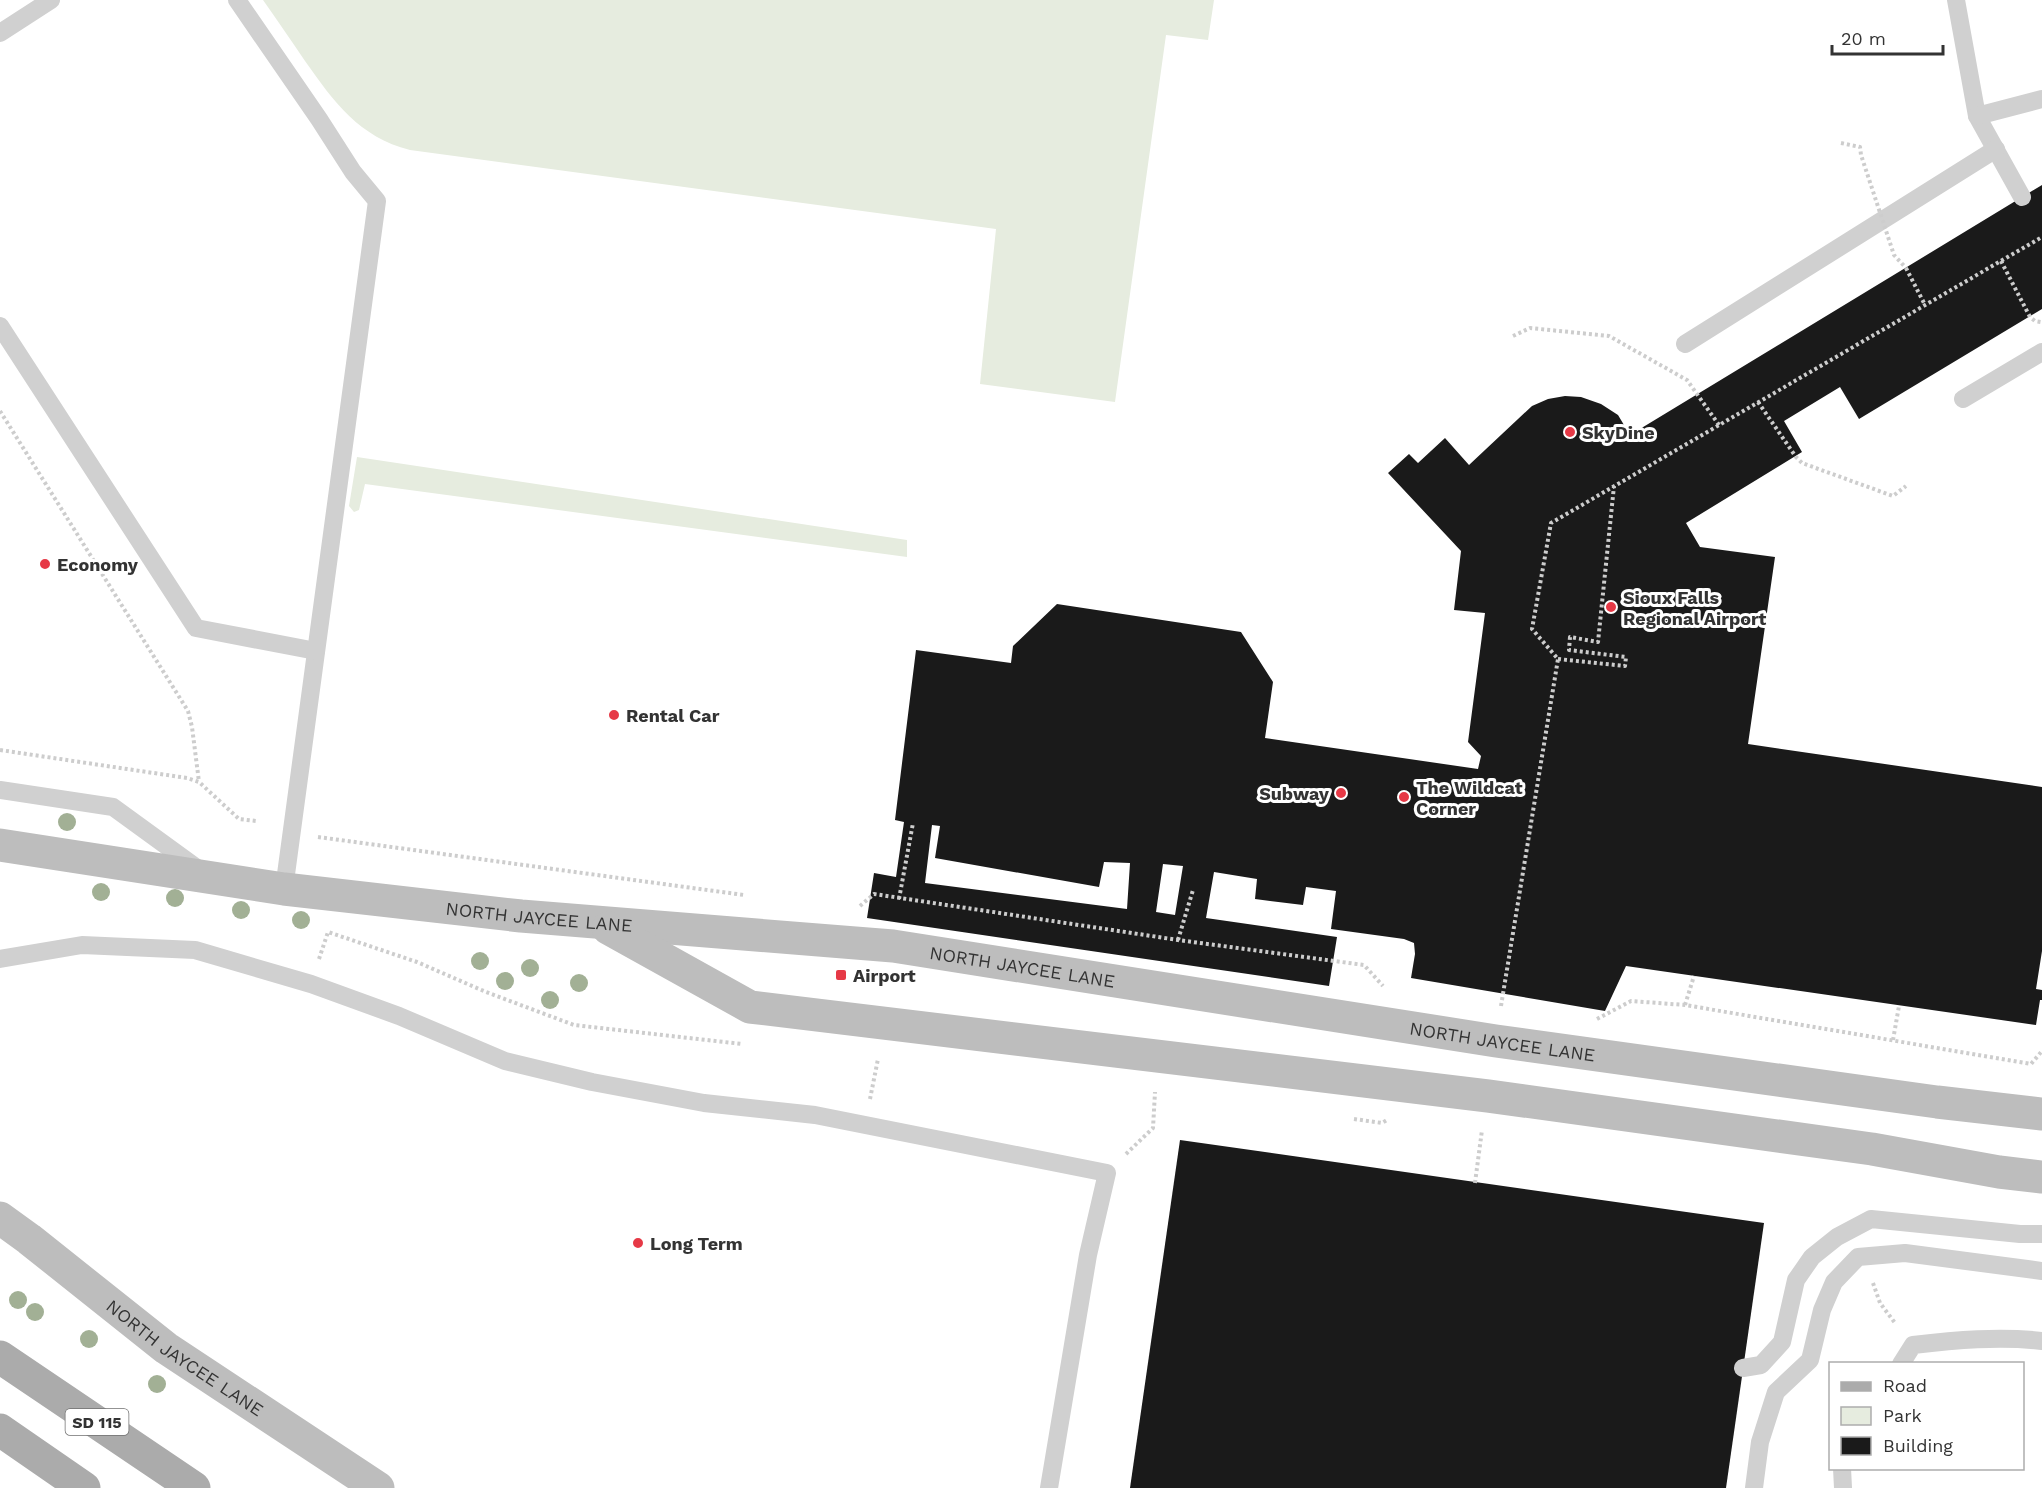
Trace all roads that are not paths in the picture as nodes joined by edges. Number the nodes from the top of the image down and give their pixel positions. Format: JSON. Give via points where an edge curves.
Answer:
{"nodes":[{"id":1,"x":51,"y":0,"type":"edge"},
{"id":2,"x":237,"y":0,"type":"edge"},
{"id":3,"x":1956,"y":0,"type":"edge"},
{"id":4,"x":0,"y":33,"type":"edge"},
{"id":5,"x":2042,"y":99,"type":"edge"},
{"id":6,"x":1977,"y":116,"type":"junction"},
{"id":7,"x":1996,"y":149,"type":"junction"},
{"id":8,"x":2022,"y":197,"type":"dead end"},
{"id":9,"x":0,"y":326,"type":"edge"},
{"id":10,"x":1685,"y":344,"type":"dead end"},
{"id":11,"x":2042,"y":352,"type":"edge"},
{"id":12,"x":1963,"y":399,"type":"dead end"},
{"id":13,"x":316,"y":651,"type":"junction"},
{"id":14,"x":0,"y":790,"type":"edge"},
{"id":15,"x":0,"y":845,"type":"edge"},
{"id":16,"x":210,"y":877,"type":"junction"},
{"id":17,"x":284,"y":889,"type":"junction"},
{"id":18,"x":597,"y":922,"type":"junction"},
{"id":19,"x":0,"y":959,"type":"edge"},
{"id":20,"x":2042,"y":1114,"type":"edge"},
{"id":21,"x":2042,"y":1177,"type":"edge"},
{"id":22,"x":0,"y":1218,"type":"edge"},
{"id":23,"x":2042,"y":1234,"type":"edge"},
{"id":24,"x":2042,"y":1270,"type":"edge"},
{"id":25,"x":2042,"y":1341,"type":"edge"},
{"id":26,"x":0,"y":1357,"type":"edge"},
{"id":27,"x":1902,"y":1362,"type":"edge"},
{"id":28,"x":1743,"y":1368,"type":"dead end"},
{"id":29,"x":0,"y":1430,"type":"edge"},
{"id":30,"x":1842,"y":1470,"type":"edge"},
{"id":31,"x":84,"y":1488,"type":"edge"},
{"id":32,"x":194,"y":1488,"type":"edge"},
{"id":33,"x":378,"y":1488,"type":"edge"},
{"id":34,"x":1048,"y":1488,"type":"edge"},
{"id":35,"x":1754,"y":1488,"type":"edge"},
{"id":36,"x":1843,"y":1488,"type":"edge"}],
"edges":[{"from":1,"to":4,"type":"lane"},
{"from":2,"to":13,"type":"lane","via":[[376,201]]},
{"from":3,"to":6,"type":"lane"},
{"from":5,"to":6,"type":"lane"},
{"from":6,"to":7,"type":"lane"},
{"from":7,"to":8,"type":"lane"},
{"from":7,"to":10,"type":"lane"},
{"from":9,"to":13,"type":"lane","via":[[196,628]]},
{"from":11,"to":12,"type":"lane"},
{"from":13,"to":17,"type":"lane"},
{"from":14,"to":16,"type":"lane","via":[[113,807]]},
{"from":15,"to":16,"type":"main road","name":"NORTH JAYCEE LANE"},
{"from":16,"to":17,"type":"main road","name":"NORTH JAYCEE LANE"},
{"from":17,"to":18,"type":"main road","name":"NORTH JAYCEE LANE"},
{"from":18,"to":20,"type":"main road","name":"NORTH JAYCEE LANE","via":[[893,946],[1496,1041]]},
{"from":18,"to":21,"type":"main road","via":[[750,1007],[1488,1096]]},
{"from":19,"to":34,"type":"lane","via":[[82,945],[195,950],[310,984],[505,1061],[704,1103],[815,1114],[1107,1173],[1088,1255]]},
{"from":22,"to":33,"type":"main road","name":"NORTH JAYCEE LANE","via":[[166,1348]]},
{"from":23,"to":28,"type":"lane","via":[[1871,1219],[1837,1237],[1812,1257],[1796,1280],[1782,1342],[1761,1365]]},
{"from":24,"to":35,"type":"lane","via":[[1905,1253],[1858,1257],[1834,1282],[1822,1310],[1810,1360],[1776,1392],[1760,1442]]},
{"from":25,"to":27,"type":"lane","via":[[1913,1345]]},
{"from":26,"to":32,"type":"main road","number":"SD 115"},
{"from":29,"to":31,"type":"main road"},
{"from":30,"to":36,"type":"lane"}]}
